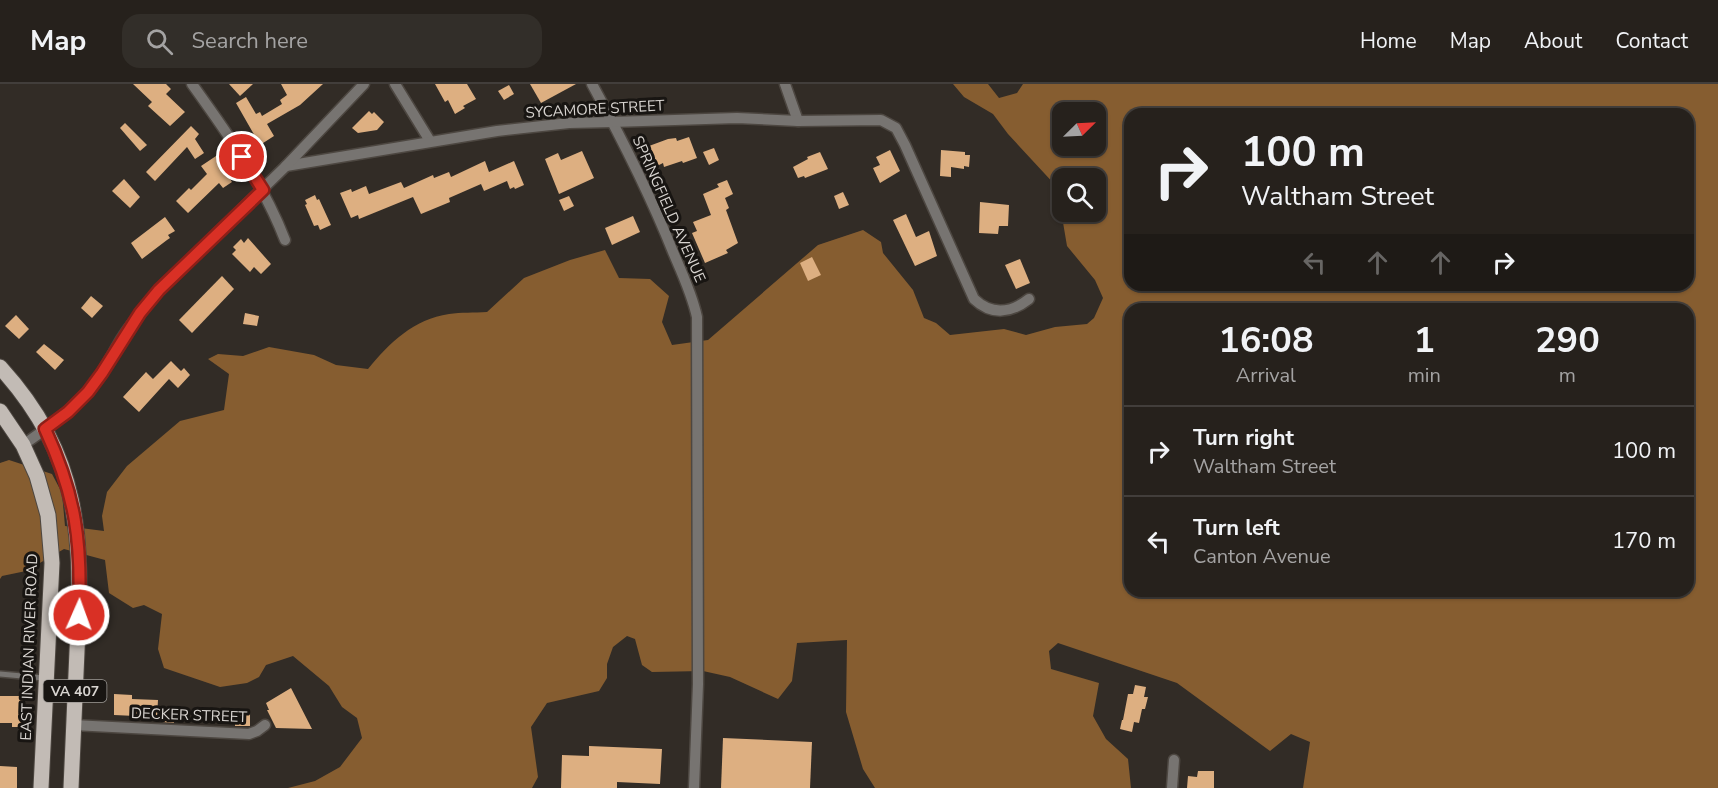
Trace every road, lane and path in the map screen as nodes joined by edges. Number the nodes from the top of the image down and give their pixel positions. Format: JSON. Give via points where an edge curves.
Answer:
{"nodes":[{"id":1,"x":192,"y":84,"type":"edge"},
{"id":2,"x":364,"y":84,"type":"edge"},
{"id":3,"x":395,"y":84,"type":"edge"},
{"id":4,"x":592,"y":84,"type":"edge"},
{"id":5,"x":785,"y":84,"type":"edge"},
{"id":6,"x":798,"y":121,"type":"junction"},
{"id":7,"x":612,"y":122,"type":"junction"},
{"id":8,"x":430,"y":141,"type":"junction"},
{"id":9,"x":286,"y":166,"type":"junction"},
{"id":10,"x":263,"y":190,"type":"junction"},
{"id":11,"x":285,"y":240,"type":"dead end"},
{"id":12,"x":1029,"y":299,"type":"dead end"},
{"id":13,"x":0,"y":367,"type":"edge"},
{"id":14,"x":0,"y":411,"type":"edge"},
{"id":15,"x":45,"y":429,"type":"junction"},
{"id":16,"x":22,"y":445,"type":"junction"},
{"id":17,"x":0,"y":674,"type":"edge"},
{"id":18,"x":46,"y":678,"type":"junction"},
{"id":19,"x":73,"y":725,"type":"junction"},
{"id":20,"x":265,"y":725,"type":"dead end"},
{"id":21,"x":1174,"y":760,"type":"dead end"},
{"id":22,"x":41,"y":788,"type":"edge"},
{"id":23,"x":70,"y":788,"type":"edge"},
{"id":24,"x":694,"y":788,"type":"edge"},
{"id":25,"x":1172,"y":788,"type":"edge"}],
"edges":[{"from":1,"to":10,"type":"street"},
{"from":2,"to":9,"type":"street"},
{"from":3,"to":8,"type":"street"},
{"from":4,"to":7,"type":"street","name":"SPRINGFIELD AVENUE"},
{"from":5,"to":6,"type":"street"},
{"from":6,"to":7,"type":"street","name":"SYCAMORE STREET","via":[[737,118]]},
{"from":6,"to":12,"type":"street","name":"SYCAMORE STREET","via":[[881,120],[896,128],[974,299],[998,312],[1019,307]]},
{"from":7,"to":8,"type":"street","name":"SYCAMORE STREET","via":[[569,123]]},
{"from":7,"to":24,"type":"street","name":"SPRINGFIELD AVENUE","via":[[660,220],[697,317],[698,684]]},
{"from":8,"to":9,"type":"street","name":"SYCAMORE STREET"},
{"from":9,"to":10,"type":"street"},
{"from":10,"to":11,"type":"street"},
{"from":10,"to":15,"type":"street","via":[[159,290],[88,392]]},
{"from":13,"to":15,"type":"main road","number":"VA 407"},
{"from":14,"to":16,"type":"main road","name":"EAST INDIAN RIVER ROAD","number":"VA 407"},
{"from":15,"to":16,"type":"street"},
{"from":15,"to":19,"type":"main road","number":"VA 407","via":[[59,460],[75,515],[79,550]]},
{"from":16,"to":18,"type":"main road","name":"EAST INDIAN RIVER ROAD","number":"VA 407","via":[[37,476],[48,515],[52,563]]},
{"from":17,"to":18,"type":"lane"},
{"from":18,"to":22,"type":"main road","name":"EAST INDIAN RIVER ROAD","number":"VA 407"},
{"from":19,"to":20,"type":"street","name":"DECKER STREET","via":[[249,734]]},
{"from":19,"to":23,"type":"main road","number":"VA 407"},
{"from":21,"to":25,"type":"street"}]}
